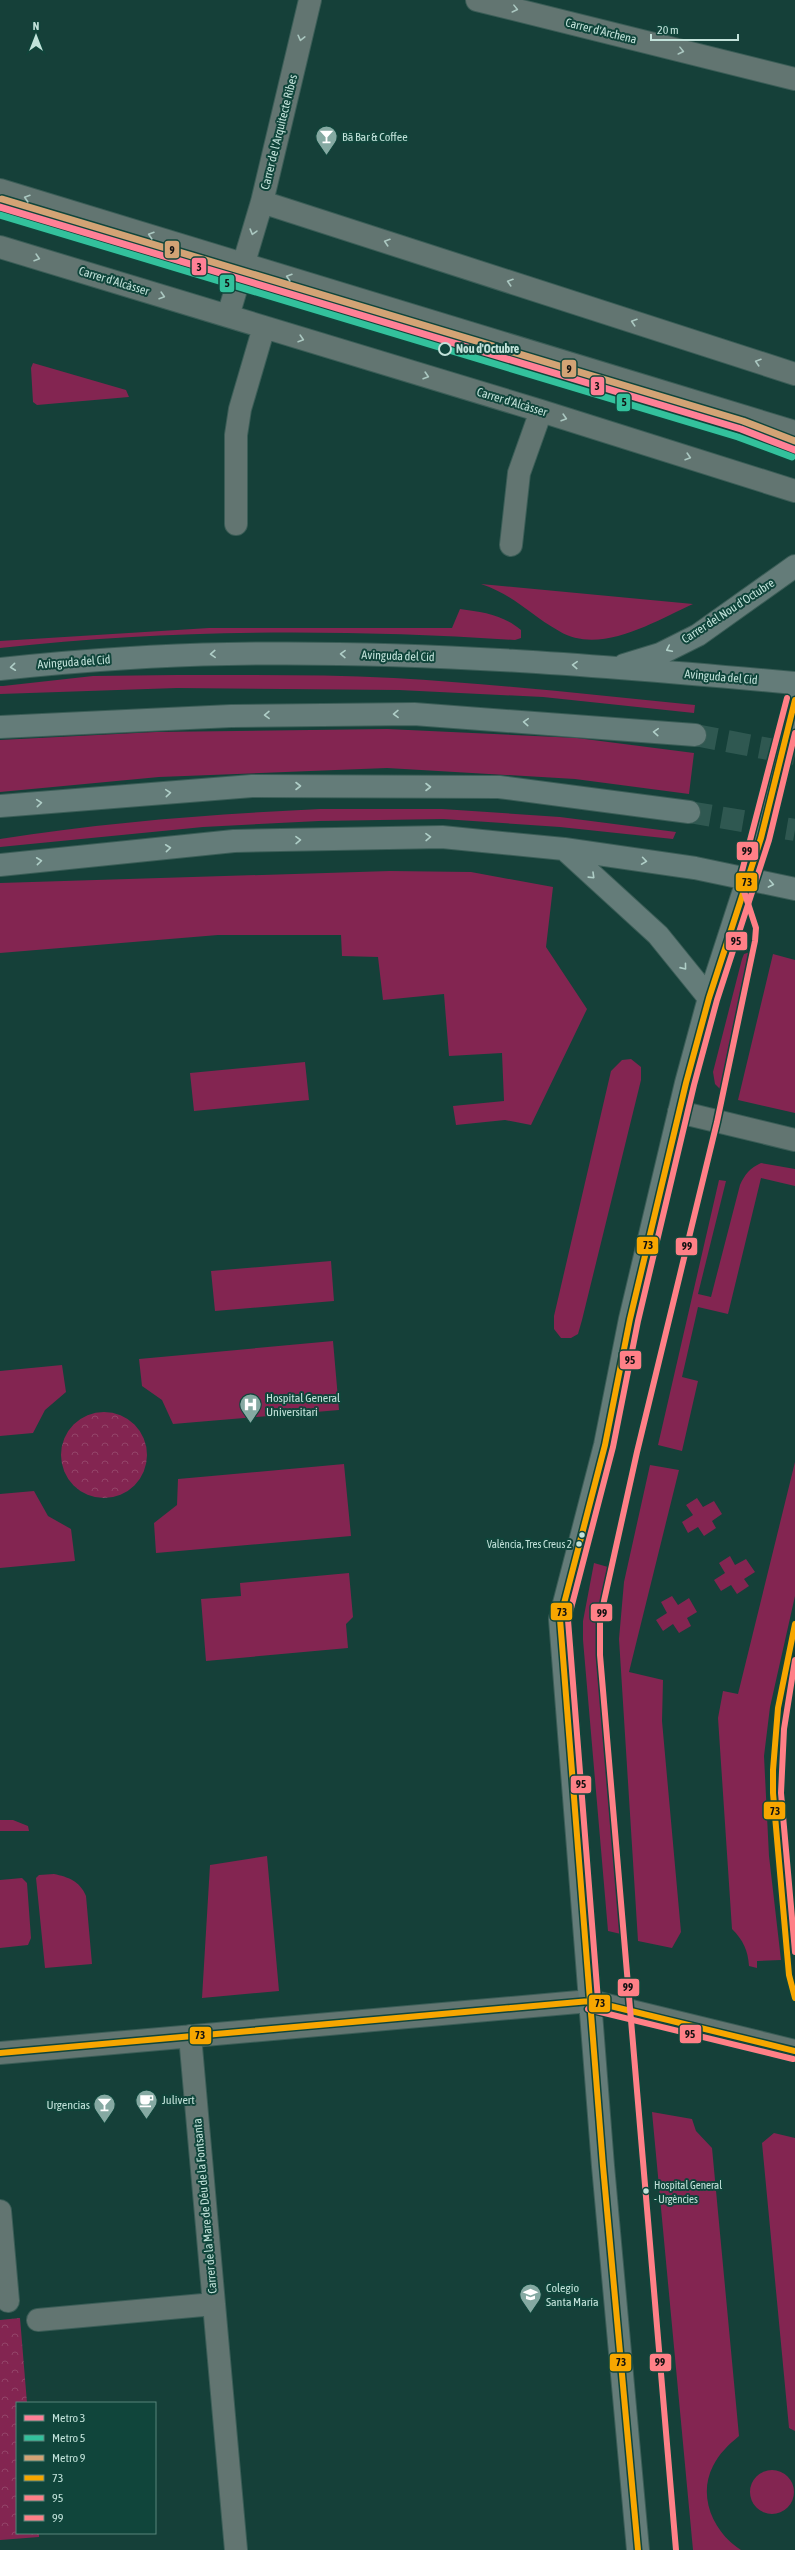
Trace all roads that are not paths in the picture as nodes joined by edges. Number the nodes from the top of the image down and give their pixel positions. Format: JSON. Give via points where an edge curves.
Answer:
{"nodes":[{"id":1,"x":310,"y":0,"type":"edge"},
{"id":2,"x":477,"y":0,"type":"edge"},
{"id":3,"x":795,"y":79,"type":"edge"},
{"id":4,"x":0,"y":190,"type":"edge"},
{"id":5,"x":262,"y":202,"type":"junction"},
{"id":6,"x":1,"y":251,"type":"edge"},
{"id":7,"x":244,"y":263,"type":"junction"},
{"id":8,"x":228,"y":316,"type":"junction"},
{"id":9,"x":264,"y":327,"type":"junction"},
{"id":10,"x":795,"y":374,"type":"edge"},
{"id":11,"x":541,"y":411,"type":"junction"},
{"id":12,"x":795,"y":432,"type":"edge"},
{"id":13,"x":795,"y":491,"type":"edge"},
{"id":14,"x":236,"y":524,"type":"dead end"},
{"id":15,"x":511,"y":545,"type":"dead end"},
{"id":16,"x":795,"y":566,"type":"edge"},
{"id":17,"x":614,"y":668,"type":"junction"},
{"id":18,"x":0,"y":669,"type":"edge"},
{"id":19,"x":795,"y":683,"type":"edge"},
{"id":20,"x":795,"y":700,"type":"edge"},
{"id":21,"x":0,"y":727,"type":"edge"},
{"id":22,"x":695,"y":735,"type":"tunnel mouth"},
{"id":23,"x":0,"y":806,"type":"edge"},
{"id":24,"x":689,"y":812,"type":"tunnel mouth"},
{"id":25,"x":564,"y":849,"type":"junction"},
{"id":26,"x":0,"y":865,"type":"edge"},
{"id":27,"x":748,"y":880,"type":"junction"},
{"id":28,"x":795,"y":889,"type":"edge"},
{"id":29,"x":709,"y":998,"type":"junction"},
{"id":30,"x":679,"y":1112,"type":"junction"},
{"id":31,"x":795,"y":1140,"type":"edge"},
{"id":32,"x":590,"y":2001,"type":"junction"},
{"id":33,"x":190,"y":2036,"type":"junction"},
{"id":34,"x":795,"y":2051,"type":"edge"},
{"id":35,"x":0,"y":2053,"type":"edge"},
{"id":36,"x":0,"y":2210,"type":"edge"},
{"id":37,"x":8,"y":2301,"type":"dead end"},
{"id":38,"x":214,"y":2304,"type":"junction"},
{"id":39,"x":38,"y":2320,"type":"dead end"},
{"id":40,"x":236,"y":2550,"type":"edge"},
{"id":41,"x":638,"y":2550,"type":"edge"}],
"edges":[{"from":1,"to":5,"type":"street","name":"Carrer de l'Arquitecte Ribes","one_way":true},
{"from":2,"to":3,"type":"street","name":"Carrer d'Archena","one_way":true},
{"from":7,"to":4,"type":"street","one_way":true},
{"from":5,"to":7,"type":"street","name":"Carrer de l'Arquitecte Ribes","one_way":true},
{"from":10,"to":5,"type":"street","one_way":true},
{"from":6,"to":8,"type":"street","name":"Carrer d'Alcàsser","one_way":true},
{"from":7,"to":8,"type":"street"},
{"from":12,"to":7,"type":"street","one_way":true},
{"from":8,"to":9,"type":"street","name":"Carrer d'Alcàsser"},
{"from":9,"to":11,"type":"street","name":"Carrer d'Alcàsser","one_way":true},
{"from":9,"to":14,"type":"street","via":[[240,409],[236,435]]},
{"from":11,"to":13,"type":"street","name":"Carrer d'Alcàsser","one_way":true},
{"from":11,"to":15,"type":"street","via":[[519,474]]},
{"from":16,"to":17,"type":"main road","name":"Carrer del Nou d'Octubre","one_way":true,"via":[[698,635],[660,654]]},
{"from":17,"to":18,"type":"main road","name":"Avinguda del Cid","one_way":true,"via":[[444,658],[227,654],[76,661]]},
{"from":17,"to":19,"type":"main road","name":"Avinguda del Cid"},
{"from":20,"to":27,"type":"main road"},
{"from":22,"to":21,"type":"main road","one_way":true,"via":[[414,714],[231,716]]},
{"from":23,"to":24,"type":"main road","one_way":true,"via":[[252,786],[491,787]]},
{"from":26,"to":25,"type":"main road","one_way":true,"via":[[234,841],[442,837]]},
{"from":25,"to":27,"type":"main road","one_way":true,"via":[[695,868]]},
{"from":25,"to":29,"type":"main road","one_way":true,"via":[[658,935]]},
{"from":27,"to":28,"type":"main road","one_way":true},
{"from":27,"to":29,"type":"main road"},
{"from":29,"to":30,"type":"main road"},
{"from":30,"to":31,"type":"street"},
{"from":30,"to":32,"type":"main road","via":[[630,1319],[605,1445],[560,1619]]},
{"from":32,"to":33,"type":"street"},
{"from":32,"to":34,"type":"street"},
{"from":32,"to":41,"type":"main road"},
{"from":33,"to":35,"type":"street"},
{"from":33,"to":38,"type":"street","name":"Carrer de la Mare de Déu de la Fontsanta"},
{"from":36,"to":37,"type":"street"},
{"from":38,"to":39,"type":"street","name":"Carrer de la Mare de Déu de la Fontsanta"},
{"from":38,"to":40,"type":"street","name":"Carrer de la Mare de Déu de la Fontsanta"}]}
